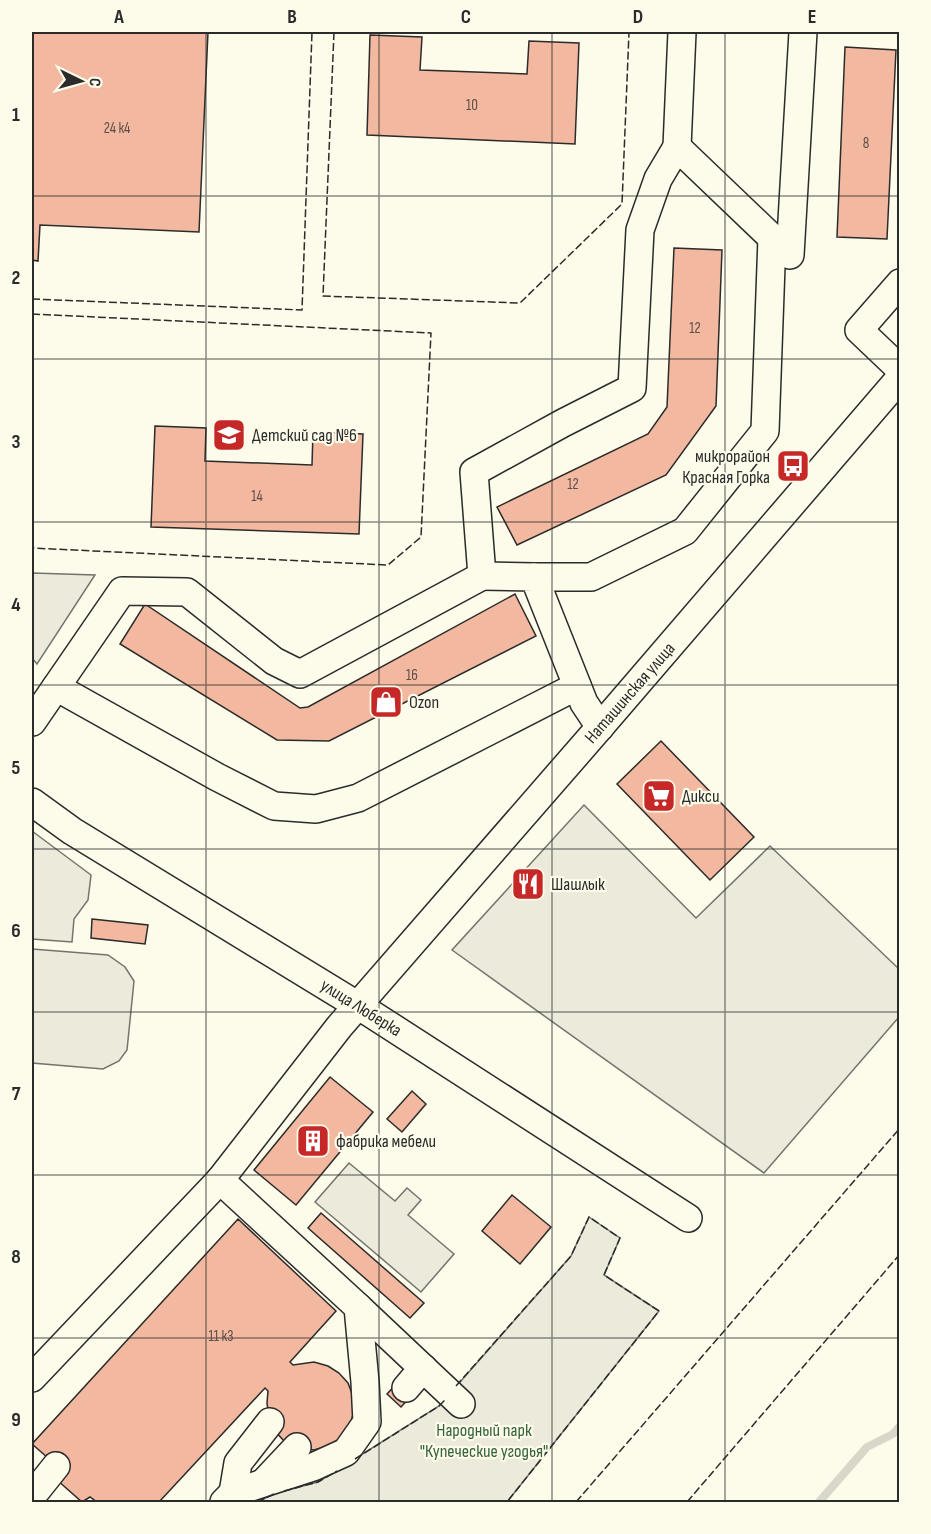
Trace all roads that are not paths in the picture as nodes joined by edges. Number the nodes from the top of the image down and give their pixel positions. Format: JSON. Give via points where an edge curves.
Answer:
{"nodes":[{"id":1,"x":681,"y":32,"type":"edge"},
{"id":2,"x":802,"y":32,"type":"edge"},
{"id":3,"x":676,"y":147,"type":"junction"},
{"id":4,"x":772,"y":238,"type":"junction"},
{"id":5,"x":900,"y":283,"type":"edge"},
{"id":6,"x":900,"y":369,"type":"edge"},
{"id":7,"x":900,"y":378,"type":"edge"},
{"id":8,"x":482,"y":576,"type":"junction"},
{"id":9,"x":534,"y":577,"type":"junction"},
{"id":10,"x":577,"y":686,"type":"junction"},
{"id":11,"x":56,"y":687,"type":"junction"},
{"id":12,"x":32,"y":722,"type":"edge"},
{"id":13,"x":600,"y":728,"type":"junction"},
{"id":14,"x":32,"y":802,"type":"edge"},
{"id":15,"x":357,"y":1005,"type":"junction"},
{"id":16,"x":220,"y":1180,"type":"junction"},
{"id":17,"x":688,"y":1218,"type":"dead end"},
{"id":18,"x":358,"y":1307,"type":"junction"},
{"id":19,"x":32,"y":1378,"type":"edge"},
{"id":20,"x":461,"y":1404,"type":"dead end"},
{"id":21,"x":270,"y":1422,"type":"dead end"},
{"id":22,"x":297,"y":1447,"type":"dead end"},
{"id":23,"x":56,"y":1466,"type":"dead end"},
{"id":24,"x":262,"y":1484,"type":"junction"},
{"id":25,"x":32,"y":1496,"type":"edge"},
{"id":26,"x":229,"y":1498,"type":"edge"}],
"edges":[{"from":1,"to":3,"type":"street"},
{"from":2,"to":4,"type":"street","via":[[790,255]]},
{"from":3,"to":4,"type":"street"},
{"from":3,"to":8,"type":"street","via":[[658,179],[640,230],[632,388],[474,472]]},
{"from":4,"to":9,"type":"street","via":[[765,431],[685,531],[591,577]]},
{"from":5,"to":6,"type":"street","via":[[858,330]]},
{"from":7,"to":13,"type":"street","name":"Наташинская улица"},
{"from":8,"to":9,"type":"street"},
{"from":8,"to":11,"type":"street","via":[[300,674],[274,661],[187,592],[122,591]]},
{"from":9,"to":10,"type":"street"},
{"from":10,"to":11,"type":"street","via":[[358,798],[316,809],[274,806]]},
{"from":10,"to":13,"type":"street"},
{"from":11,"to":12,"type":"street"},
{"from":13,"to":15,"type":"street","name":"Наташинская улица"},
{"from":14,"to":15,"type":"street","name":"улица Люберка","via":[[72,831]]},
{"from":15,"to":16,"type":"street","name":"Наташинская улица"},
{"from":15,"to":17,"type":"street","name":"улица Люберка"},
{"from":16,"to":18,"type":"street"},
{"from":16,"to":19,"type":"street","name":"Наташинская улица"},
{"from":18,"to":20,"type":"street","via":[[415,1378]]},
{"from":18,"to":24,"type":"street","via":[[367,1422],[346,1452]]},
{"from":21,"to":26,"type":"street","via":[[238,1462]]},
{"from":22,"to":24,"type":"street"},
{"from":23,"to":25,"type":"street"},
{"from":24,"to":26,"type":"street"}]}
